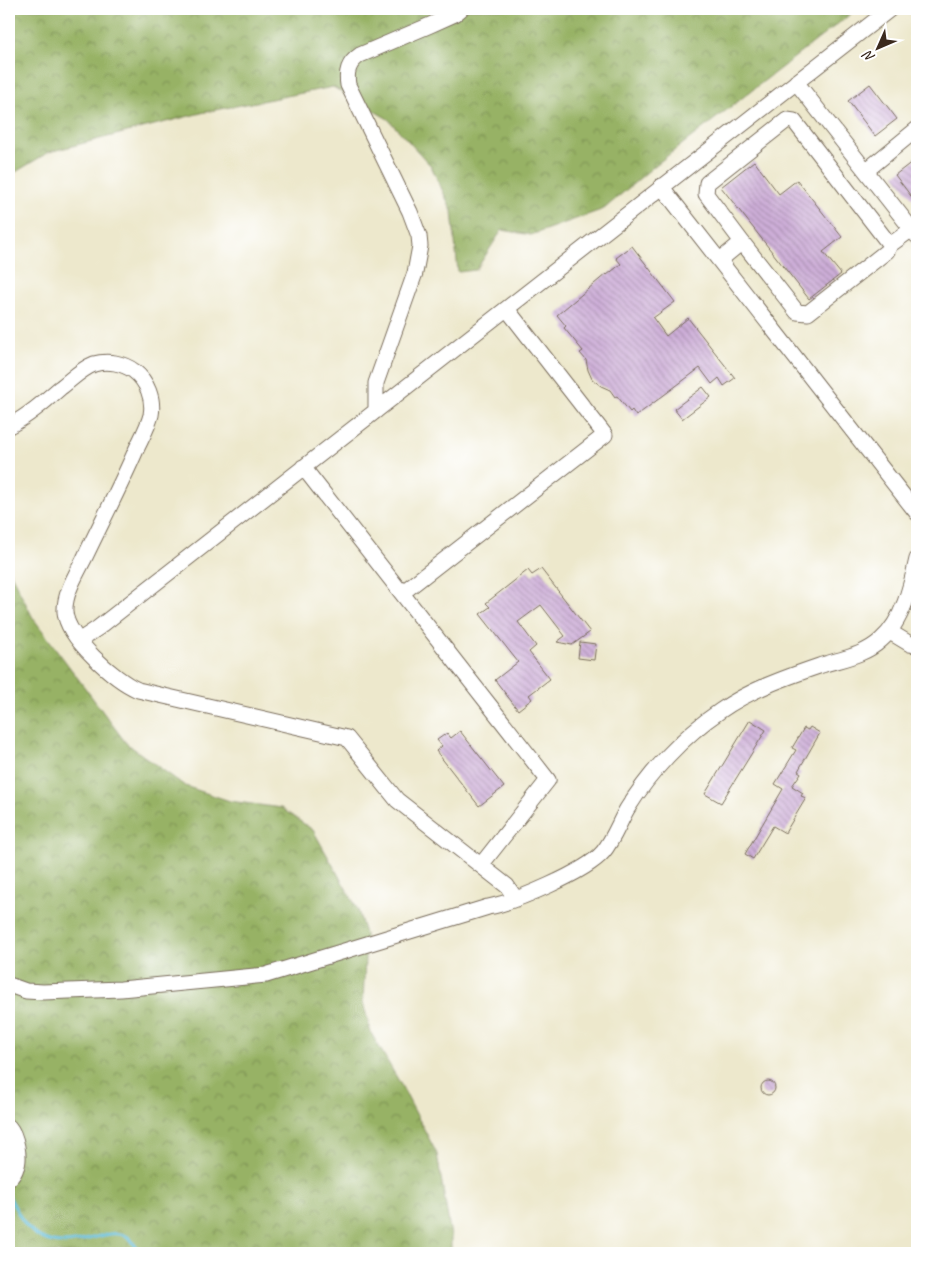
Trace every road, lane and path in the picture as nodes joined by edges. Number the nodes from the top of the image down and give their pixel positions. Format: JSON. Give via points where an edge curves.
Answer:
{"nodes":[{"id":1,"x":461,"y":9,"type":"edge"},
{"id":2,"x":890,"y":9,"type":"edge"},
{"id":3,"x":796,"y":82,"type":"junction"},
{"id":4,"x":917,"y":129,"type":"edge"},
{"id":5,"x":866,"y":170,"type":"junction"},
{"id":6,"x":662,"y":186,"type":"junction"},
{"id":7,"x":915,"y":232,"type":"edge"},
{"id":8,"x":742,"y":242,"type":"junction"},
{"id":9,"x":890,"y":245,"type":"junction"},
{"id":10,"x":720,"y":260,"type":"junction"},
{"id":11,"x":507,"y":309,"type":"junction"},
{"id":12,"x":376,"y":411,"type":"junction"},
{"id":13,"x":9,"y":426,"type":"edge"},
{"id":14,"x":303,"y":467,"type":"junction"},
{"id":15,"x":917,"y":513,"type":"edge"},
{"id":16,"x":917,"y":559,"type":"edge"},
{"id":17,"x":402,"y":593,"type":"junction"},
{"id":18,"x":890,"y":632,"type":"junction"},
{"id":19,"x":80,"y":640,"type":"junction"},
{"id":20,"x":917,"y":645,"type":"edge"},
{"id":21,"x":481,"y":865,"type":"junction"},
{"id":22,"x":516,"y":899,"type":"junction"},
{"id":23,"x":9,"y":984,"type":"edge"},
{"id":24,"x":9,"y":1127,"type":"edge"},
{"id":25,"x":9,"y":1179,"type":"edge"}],
"edges":[{"from":1,"to":12,"type":"street","via":[[360,55],[347,72],[348,85],[410,212],[420,246],[415,273],[376,383]]},
{"from":2,"to":3,"type":"street"},
{"from":3,"to":5,"type":"street"},
{"from":3,"to":6,"type":"street"},
{"from":4,"to":5,"type":"street"},
{"from":5,"to":7,"type":"street"},
{"from":6,"to":10,"type":"street"},
{"from":6,"to":11,"type":"street"},
{"from":7,"to":9,"type":"street"},
{"from":8,"to":9,"type":"street","via":[[797,312],[808,313],[888,251]]},
{"from":8,"to":9,"type":"street","via":[[706,194],[707,183],[788,120],[794,121]]},
{"from":8,"to":10,"type":"street"},
{"from":10,"to":15,"type":"street"},
{"from":11,"to":12,"type":"street"},
{"from":11,"to":17,"type":"street","via":[[605,436]]},
{"from":12,"to":14,"type":"street"},
{"from":13,"to":19,"type":"street","via":[[95,364],[113,363],[130,369],[142,379],[149,392],[150,417],[68,596],[65,612]]},
{"from":14,"to":17,"type":"street"},
{"from":14,"to":19,"type":"street"},
{"from":16,"to":18,"type":"street","via":[[911,589]]},
{"from":17,"to":21,"type":"street","via":[[548,780]]},
{"from":18,"to":20,"type":"street"},
{"from":18,"to":22,"type":"street","via":[[863,652],[772,682],[720,711],[690,735],[649,778],[603,852],[582,869]]},
{"from":19,"to":21,"type":"street","via":[[110,673],[138,690],[347,738],[397,800]]},
{"from":21,"to":22,"type":"street","via":[[507,886]]},
{"from":22,"to":23,"type":"street","via":[[266,975],[121,989],[43,992],[26,991]]},
{"from":24,"to":25,"type":"street","via":[[14,1136],[18,1162]]}]}
